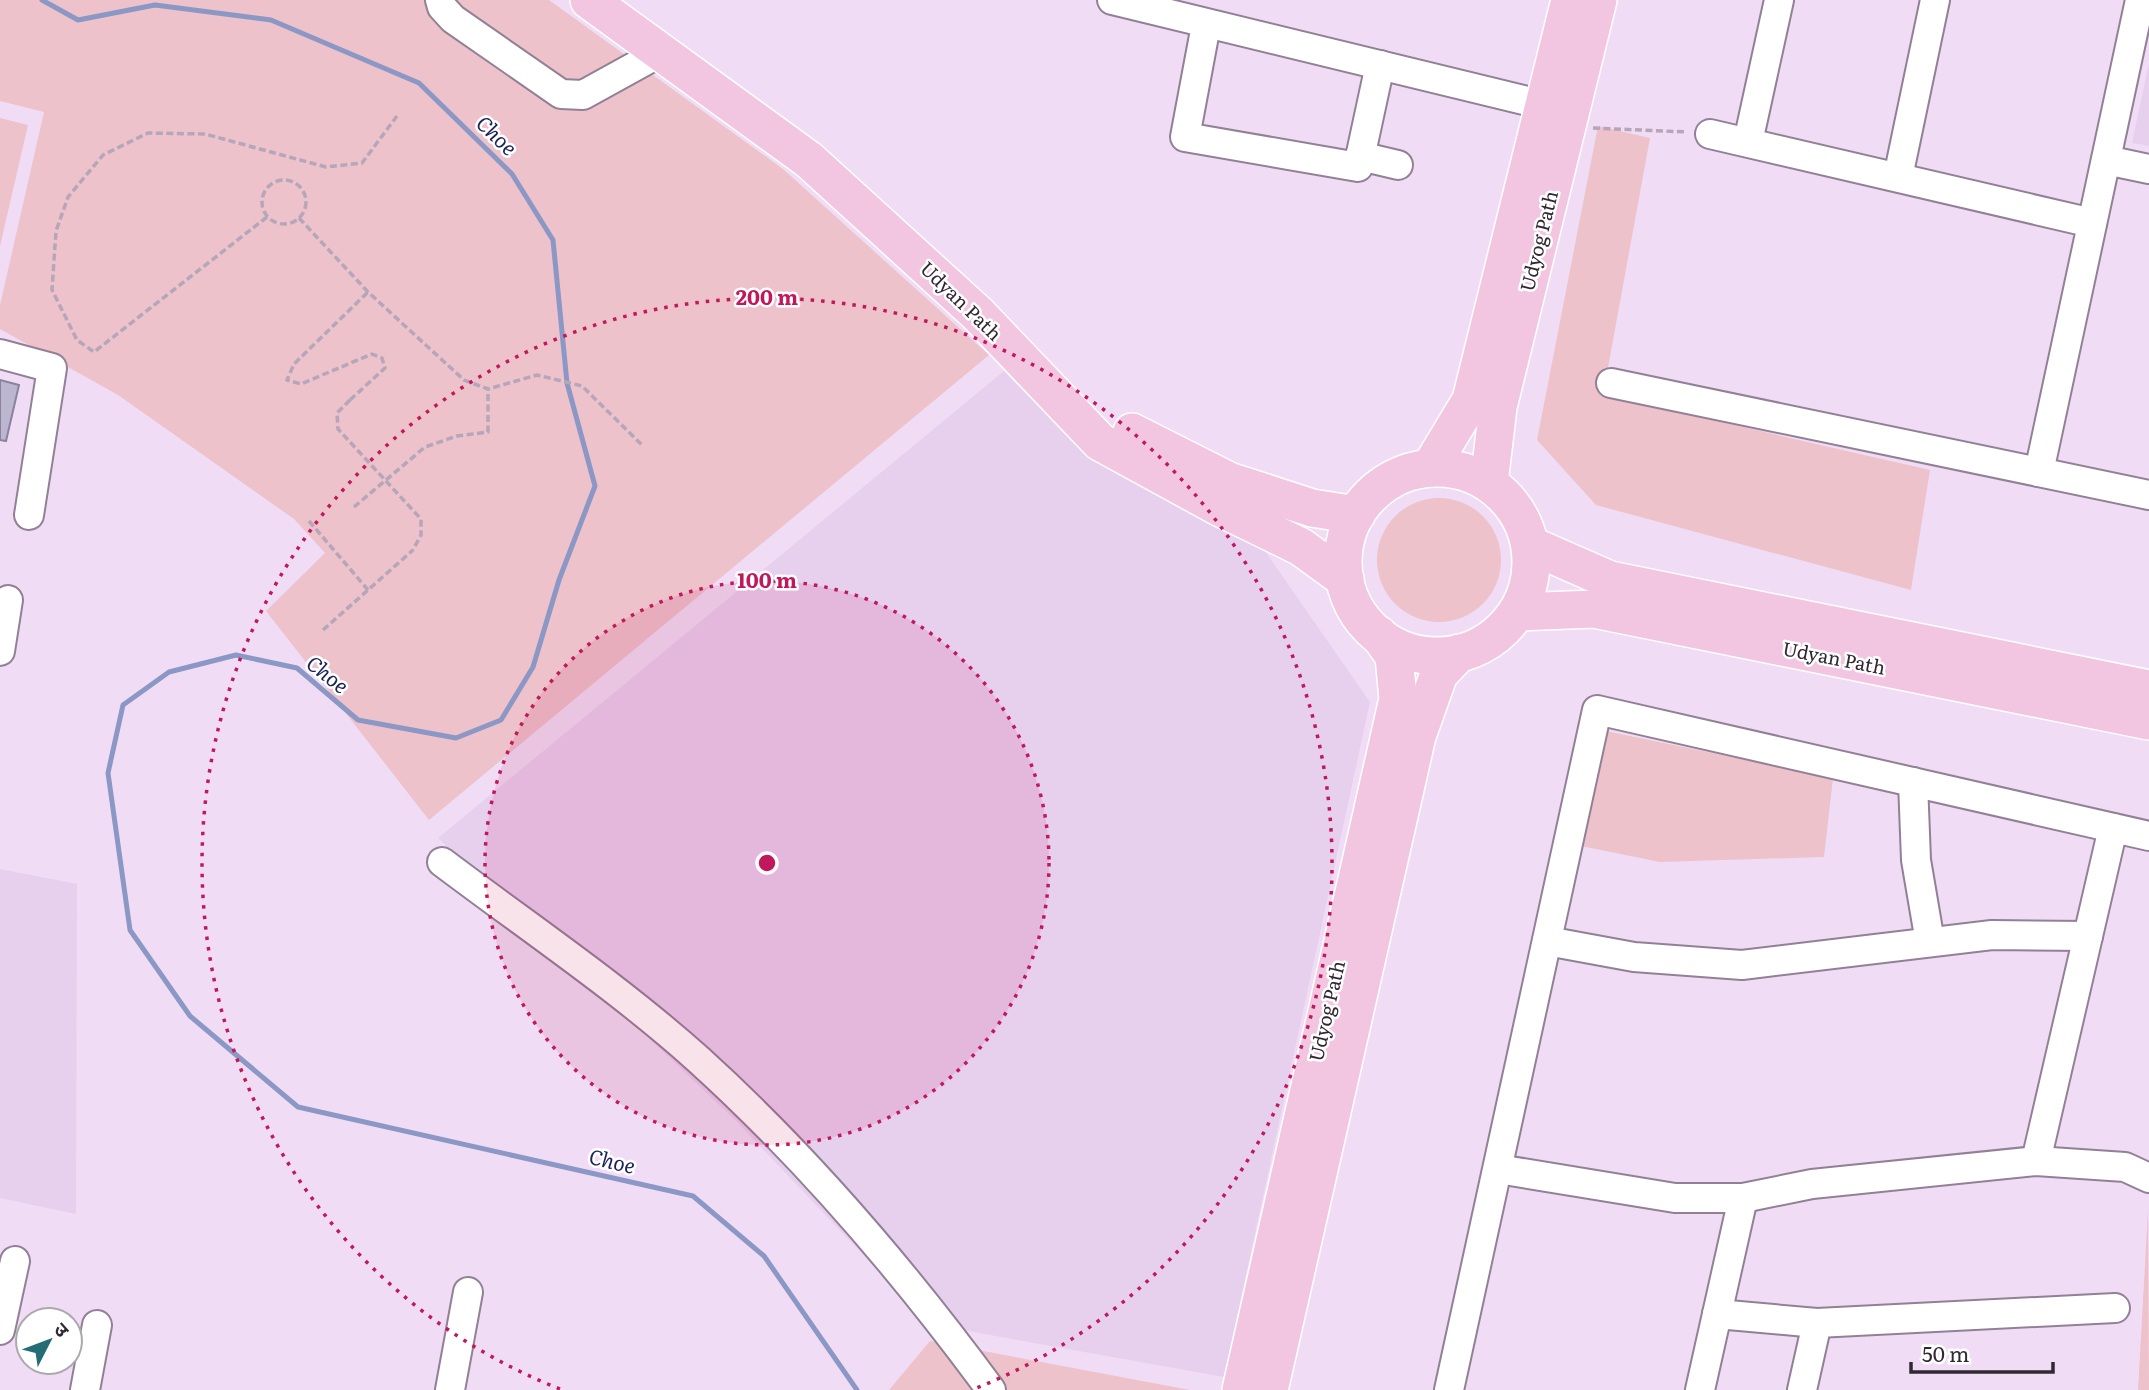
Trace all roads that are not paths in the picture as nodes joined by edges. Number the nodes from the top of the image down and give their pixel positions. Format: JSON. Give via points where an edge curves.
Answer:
{"nodes":[{"id":1,"x":440,"y":0,"type":"edge"},
{"id":2,"x":589,"y":0,"type":"edge"},
{"id":3,"x":628,"y":0,"type":"edge"},
{"id":4,"x":1570,"y":0,"type":"edge"},
{"id":5,"x":1598,"y":0,"type":"edge"},
{"id":6,"x":1779,"y":0,"type":"edge"},
{"id":7,"x":1935,"y":0,"type":"edge"},
{"id":8,"x":2140,"y":0,"type":"edge"},
{"id":9,"x":1119,"y":1,"type":"edge"},
{"id":10,"x":1206,"y":25,"type":"junction"},
{"id":11,"x":661,"y":52,"type":"junction"},
{"id":12,"x":1380,"y":65,"type":"junction"},
{"id":13,"x":1555,"y":117,"type":"junction"},
{"id":14,"x":1710,"y":134,"type":"road end"},
{"id":15,"x":1748,"y":142,"type":"junction"},
{"id":16,"x":1360,"y":156,"type":"junction"},
{"id":17,"x":2106,"y":160,"type":"junction"},
{"id":18,"x":1398,"y":165,"type":"dead end"},
{"id":19,"x":2149,"y":169,"type":"edge"},
{"id":20,"x":1898,"y":177,"type":"junction"},
{"id":21,"x":2092,"y":223,"type":"junction"},
{"id":22,"x":0,"y":354,"type":"edge"},
{"id":23,"x":1611,"y":383,"type":"dead end"},
{"id":24,"x":1430,"y":468,"type":"junction"},
{"id":25,"x":2039,"y":472,"type":"junction"},
{"id":26,"x":1489,"y":483,"type":"junction"},
{"id":27,"x":2149,"y":495,"type":"edge"},
{"id":28,"x":1356,"y":515,"type":"junction"},
{"id":29,"x":29,"y":516,"type":"dead end"},
{"id":30,"x":1530,"y":545,"type":"junction"},
{"id":31,"x":1345,"y":579,"type":"junction"},
{"id":32,"x":8,"y":600,"type":"dead end"},
{"id":33,"x":1517,"y":612,"type":"junction"},
{"id":34,"x":1380,"y":635,"type":"junction"},
{"id":35,"x":0,"y":651,"type":"edge"},
{"id":36,"x":1459,"y":653,"type":"junction"},
{"id":37,"x":2149,"y":689,"type":"edge"},
{"id":38,"x":2149,"y":721,"type":"edge"},
{"id":39,"x":1913,"y":782,"type":"junction"},
{"id":40,"x":2113,"y":828,"type":"junction"},
{"id":41,"x":2149,"y":836,"type":"edge"},
{"id":42,"x":442,"y":862,"type":"dead end"},
{"id":43,"x":2088,"y":936,"type":"junction"},
{"id":44,"x":1547,"y":941,"type":"junction"},
{"id":45,"x":1930,"y":942,"type":"junction"},
{"id":46,"x":2036,"y":1161,"type":"junction"},
{"id":47,"x":1498,"y":1170,"type":"junction"},
{"id":48,"x":2149,"y":1178,"type":"edge"},
{"id":49,"x":1743,"y":1198,"type":"junction"},
{"id":50,"x":15,"y":1261,"type":"dead end"},
{"id":51,"x":468,"y":1292,"type":"dead end"},
{"id":52,"x":2115,"y":1308,"type":"dead end"},
{"id":53,"x":1717,"y":1314,"type":"junction"},
{"id":54,"x":1817,"y":1323,"type":"junction"},
{"id":55,"x":97,"y":1325,"type":"dead end"},
{"id":56,"x":0,"y":1330,"type":"edge"},
{"id":57,"x":85,"y":1390,"type":"edge"},
{"id":58,"x":450,"y":1390,"type":"edge"},
{"id":59,"x":991,"y":1390,"type":"edge"},
{"id":60,"x":1241,"y":1390,"type":"edge"},
{"id":61,"x":1269,"y":1390,"type":"edge"},
{"id":62,"x":1449,"y":1390,"type":"edge"},
{"id":63,"x":1700,"y":1390,"type":"edge"},
{"id":64,"x":1802,"y":1390,"type":"edge"}],
"edges":[{"from":1,"to":11,"type":"street","via":[[453,19],[562,94],[583,95]]},
{"from":2,"to":11,"type":"main road","name":"Udyan Path"},
{"from":3,"to":28,"type":"main road","name":"Udyan Path","via":[[826,146],[999,301],[1116,424],[1229,481],[1312,508]]},
{"from":4,"to":13,"type":"main road","name":"Udyog Path"},
{"from":5,"to":13,"type":"main road","name":"Udyog Path"},
{"from":6,"to":15,"type":"street"},
{"from":7,"to":20,"type":"street"},
{"from":8,"to":17,"type":"street"},
{"from":9,"to":10,"type":"street"},
{"from":10,"to":12,"type":"street"},
{"from":10,"to":16,"type":"street","via":[[1185,136],[1358,167]]},
{"from":11,"to":31,"type":"main road","name":"Udyan Path","via":[[809,160],[978,314],[1100,442],[1301,547]]},
{"from":12,"to":13,"type":"street"},
{"from":12,"to":16,"type":"street"},
{"from":13,"to":24,"type":"main road","name":"Udyog Path","via":[[1471,400]]},
{"from":13,"to":26,"type":"main road","name":"Udyog Path","via":[[1499,407]]},
{"from":14,"to":15,"type":"street"},
{"from":15,"to":20,"type":"street"},
{"from":16,"to":18,"type":"street"},
{"from":17,"to":19,"type":"street"},
{"from":17,"to":21,"type":"street"},
{"from":20,"to":21,"type":"street"},
{"from":21,"to":25,"type":"street"},
{"from":22,"to":29,"type":"street","via":[[52,368]]},
{"from":23,"to":25,"type":"street"},
{"from":24,"to":26,"type":"main road","via":[[1461,471]]},
{"from":24,"to":28,"type":"main road","via":[[1387,482]]},
{"from":25,"to":27,"type":"street"},
{"from":26,"to":30,"type":"main road","via":[[1512,504]]},
{"from":28,"to":31,"type":"main road","via":[[1345,546]]},
{"from":30,"to":33,"type":"main road","via":[[1530,580]]},
{"from":30,"to":37,"type":"main road","name":"Udyan Path","via":[[1610,580]]},
{"from":31,"to":34,"type":"main road","via":[[1361,616]]},
{"from":32,"to":35,"type":"street"},
{"from":33,"to":36,"type":"main road","via":[[1498,634]]},
{"from":33,"to":38,"type":"main road","name":"Udyan Path","via":[[1594,609]]},
{"from":34,"to":36,"type":"main road","via":[[1417,653]]},
{"from":34,"to":60,"type":"main road","name":"Udyog Path","via":[[1394,656],[1398,699]]},
{"from":36,"to":61,"type":"main road","name":"Udyog Path","via":[[1439,674],[1417,736]]},
{"from":39,"to":40,"type":"street"},
{"from":39,"to":44,"type":"street","via":[[1597,710]]},
{"from":39,"to":45,"type":"street","via":[[1916,860]]},
{"from":40,"to":41,"type":"street"},
{"from":40,"to":43,"type":"street"},
{"from":42,"to":59,"type":"street","via":[[699,1060],[832,1196],[948,1332]]},
{"from":43,"to":45,"type":"street","via":[[1992,935]]},
{"from":43,"to":46,"type":"street"},
{"from":44,"to":45,"type":"street","via":[[1634,957],[1742,965]]},
{"from":44,"to":47,"type":"street"},
{"from":46,"to":48,"type":"street","via":[[2125,1167]]},
{"from":46,"to":49,"type":"street","via":[[1812,1184]]},
{"from":47,"to":49,"type":"street","via":[[1675,1198]]},
{"from":47,"to":62,"type":"street"},
{"from":49,"to":53,"type":"street"},
{"from":50,"to":56,"type":"street"},
{"from":51,"to":58,"type":"street"},
{"from":52,"to":54,"type":"street"},
{"from":53,"to":54,"type":"street"},
{"from":53,"to":63,"type":"street"},
{"from":54,"to":64,"type":"street"},
{"from":55,"to":57,"type":"street"}]}
